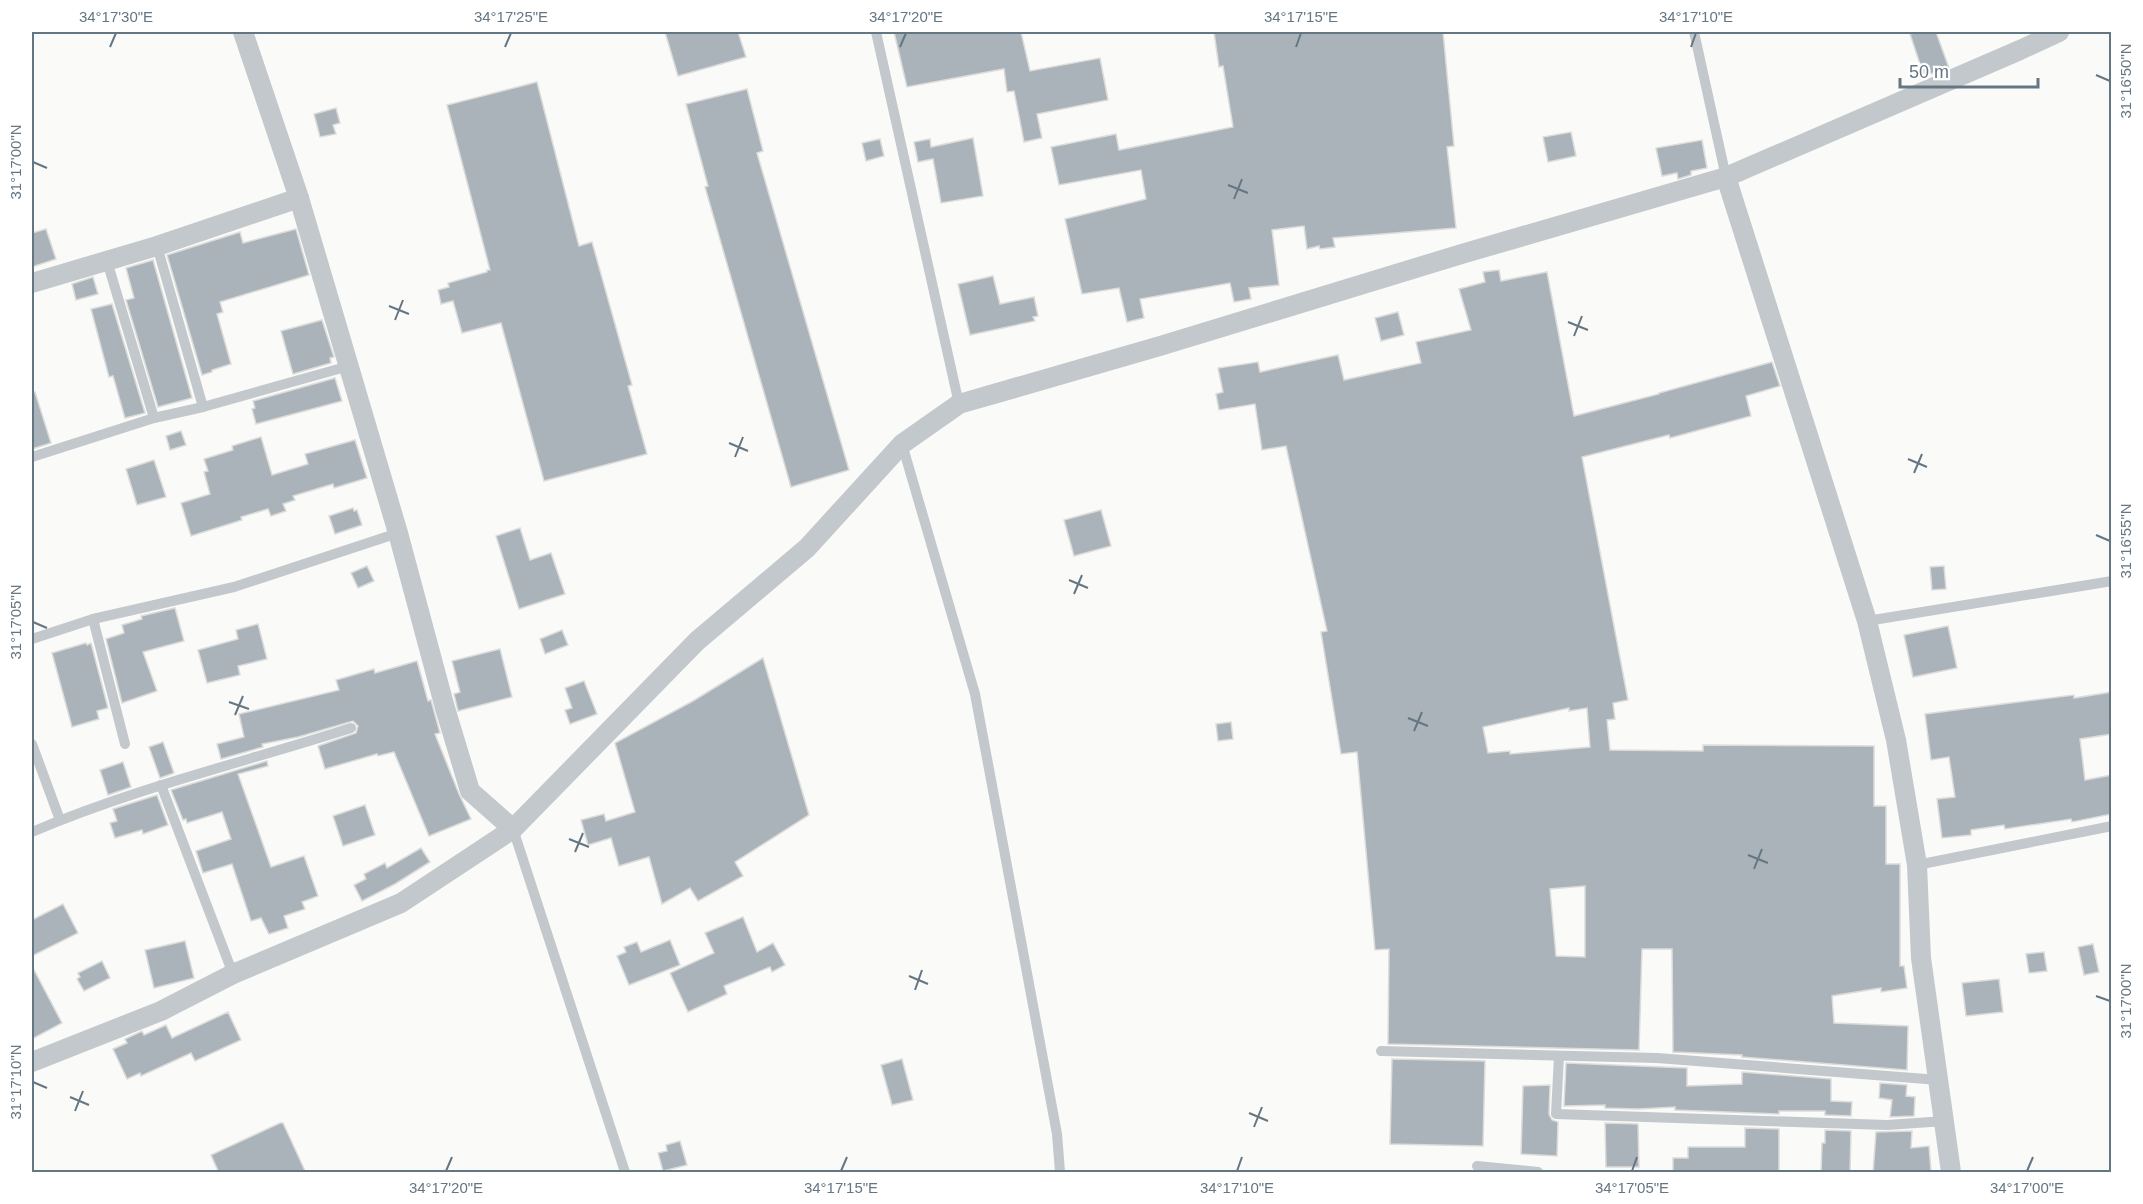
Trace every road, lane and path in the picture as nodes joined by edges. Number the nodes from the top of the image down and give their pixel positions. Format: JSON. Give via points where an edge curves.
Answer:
{"nodes":[{"id":1,"x":243,"y":32,"type":"edge"},
{"id":2,"x":876,"y":32,"type":"edge"},
{"id":3,"x":1694,"y":32,"type":"edge"},
{"id":4,"x":2059,"y":32,"type":"edge"},
{"id":5,"x":1726,"y":177,"type":"junction"},
{"id":6,"x":299,"y":198,"type":"junction"},
{"id":7,"x":158,"y":246,"type":"junction"},
{"id":8,"x":107,"y":261,"type":"junction"},
{"id":9,"x":32,"y":284,"type":"edge"},
{"id":10,"x":349,"y":366,"type":"junction"},
{"id":11,"x":959,"y":404,"type":"junction"},
{"id":12,"x":203,"y":407,"type":"junction"},
{"id":13,"x":154,"y":418,"type":"junction"},
{"id":14,"x":902,"y":444,"type":"junction"},
{"id":15,"x":32,"y":458,"type":"edge"},
{"id":16,"x":398,"y":533,"type":"junction"},
{"id":17,"x":2112,"y":581,"type":"edge"},
{"id":18,"x":93,"y":619,"type":"junction"},
{"id":19,"x":1867,"y":621,"type":"junction"},
{"id":20,"x":32,"y":639,"type":"edge"},
{"id":21,"x":351,"y":728,"type":"dead end"},
{"id":22,"x":32,"y":744,"type":"edge"},
{"id":23,"x":125,"y":744,"type":"dead end"},
{"id":24,"x":161,"y":785,"type":"junction"},
{"id":25,"x":60,"y":820,"type":"junction"},
{"id":26,"x":2112,"y":826,"type":"edge"},
{"id":27,"x":513,"y":829,"type":"junction"},
{"id":28,"x":32,"y":832,"type":"edge"},
{"id":29,"x":1917,"y":865,"type":"junction"},
{"id":30,"x":233,"y":974,"type":"junction"},
{"id":31,"x":1381,"y":1052,"type":"dead end"},
{"id":32,"x":1559,"y":1056,"type":"junction"},
{"id":33,"x":32,"y":1062,"type":"edge"},
{"id":34,"x":1939,"y":1080,"type":"junction"},
{"id":35,"x":1945,"y":1121,"type":"junction"},
{"id":36,"x":1477,"y":1166,"type":"dead end"},
{"id":37,"x":625,"y":1173,"type":"edge"},
{"id":38,"x":1060,"y":1173,"type":"edge"},
{"id":39,"x":1538,"y":1173,"type":"edge"},
{"id":40,"x":1951,"y":1173,"type":"edge"}],
"edges":[{"from":1,"to":6,"type":"street"},
{"from":2,"to":11,"type":"lane"},
{"from":3,"to":5,"type":"lane"},
{"from":4,"to":5,"type":"street"},
{"from":5,"to":11,"type":"street"},
{"from":5,"to":19,"type":"street"},
{"from":6,"to":7,"type":"street"},
{"from":6,"to":10,"type":"street"},
{"from":7,"to":8,"type":"street"},
{"from":7,"to":12,"type":"lane"},
{"from":8,"to":9,"type":"street"},
{"from":8,"to":13,"type":"lane"},
{"from":10,"to":12,"type":"lane"},
{"from":10,"to":16,"type":"street"},
{"from":11,"to":14,"type":"street"},
{"from":12,"to":13,"type":"lane"},
{"from":13,"to":15,"type":"lane"},
{"from":14,"to":27,"type":"street","via":[[807,548],[697,640]]},
{"from":14,"to":38,"type":"lane","via":[[975,694],[1057,1134]]},
{"from":16,"to":18,"type":"lane","via":[[234,588]]},
{"from":16,"to":27,"type":"street","via":[[470,791]]},
{"from":17,"to":19,"type":"lane"},
{"from":18,"to":20,"type":"lane"},
{"from":18,"to":23,"type":"lane"},
{"from":19,"to":29,"type":"street","via":[[1896,740]]},
{"from":21,"to":24,"type":"lane"},
{"from":22,"to":25,"type":"lane"},
{"from":24,"to":25,"type":"lane"},
{"from":24,"to":30,"type":"lane"},
{"from":25,"to":28,"type":"lane"},
{"from":26,"to":29,"type":"lane"},
{"from":27,"to":30,"type":"street","via":[[401,903]]},
{"from":27,"to":37,"type":"lane"},
{"from":29,"to":34,"type":"street","via":[[1921,958]]},
{"from":30,"to":33,"type":"street","via":[[161,1011]]},
{"from":31,"to":32,"type":"lane"},
{"from":32,"to":34,"type":"lane","via":[[1657,1058]]},
{"from":32,"to":35,"type":"lane","via":[[1556,1113],[1887,1125]]},
{"from":34,"to":35,"type":"street"},
{"from":35,"to":40,"type":"street"},
{"from":36,"to":39,"type":"lane"}]}
